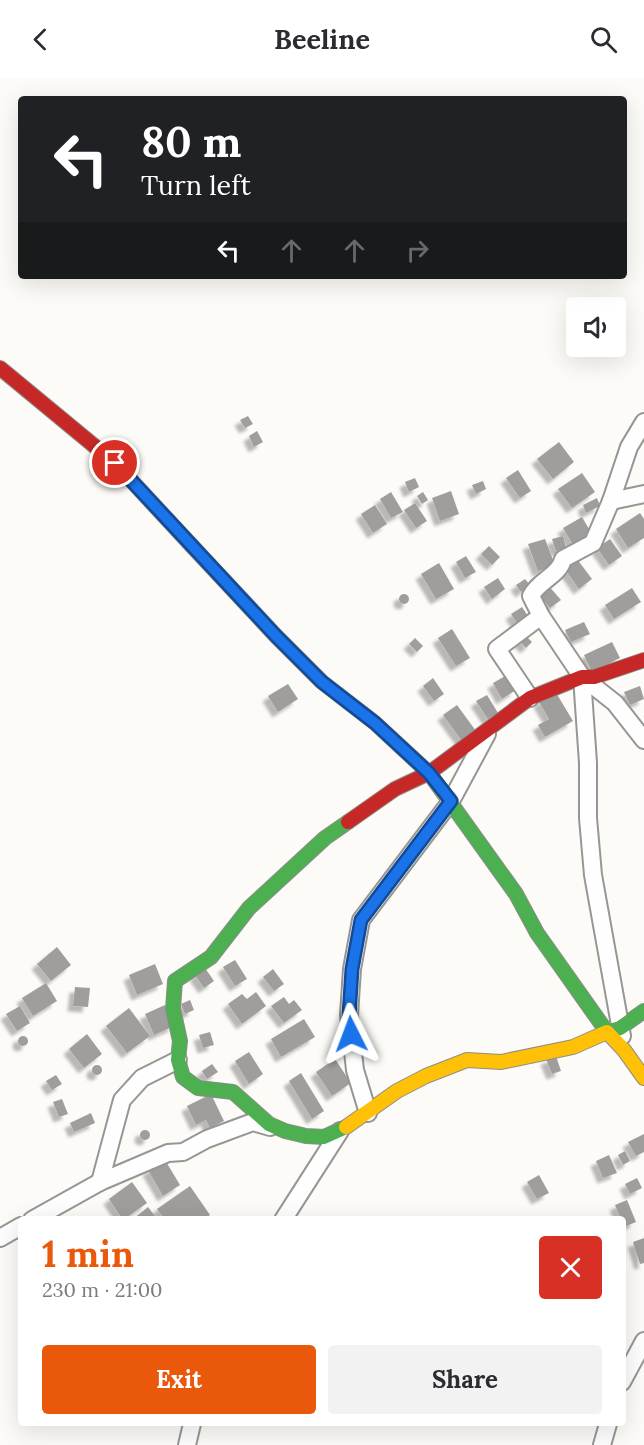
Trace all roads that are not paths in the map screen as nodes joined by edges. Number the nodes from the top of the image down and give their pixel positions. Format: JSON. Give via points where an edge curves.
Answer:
{"nodes":[{"id":1,"x":0,"y":368,"type":"edge"},
{"id":2,"x":644,"y":422,"type":"edge"},
{"id":3,"x":644,"y":494,"type":"edge"},
{"id":4,"x":611,"y":501,"type":"junction"},
{"id":5,"x":541,"y":616,"type":"junction"},
{"id":6,"x":644,"y":660,"type":"edge"},
{"id":7,"x":582,"y":677,"type":"junction"},
{"id":8,"x":530,"y":698,"type":"junction"},
{"id":9,"x":489,"y":730,"type":"junction"},
{"id":10,"x":644,"y":740,"type":"edge"},
{"id":11,"x":429,"y":773,"type":"junction"},
{"id":12,"x":451,"y":801,"type":"junction"},
{"id":13,"x":644,"y":1011,"type":"edge"},
{"id":14,"x":614,"y":1030,"type":"junction"},
{"id":15,"x":624,"y":1050,"type":"joint"},
{"id":16,"x":177,"y":1060,"type":"junction"},
{"id":17,"x":644,"y":1078,"type":"edge"},
{"id":18,"x":368,"y":1113,"type":"junction"},
{"id":19,"x":285,"y":1131,"type":"junction"},
{"id":20,"x":340,"y":1131,"type":"junction"},
{"id":21,"x":100,"y":1182,"type":"junction"},
{"id":22,"x":39,"y":1216,"type":"edge"},
{"id":23,"x":287,"y":1216,"type":"edge"},
{"id":24,"x":18,"y":1228,"type":"edge"},
{"id":25,"x":0,"y":1238,"type":"edge"},
{"id":26,"x":644,"y":1341,"type":"edge"},
{"id":27,"x":626,"y":1375,"type":"edge"},
{"id":28,"x":192,"y":1426,"type":"edge"},
{"id":29,"x":607,"y":1426,"type":"edge"},
{"id":30,"x":187,"y":1445,"type":"edge"},
{"id":31,"x":602,"y":1445,"type":"edge"}],
"edges":[{"from":1,"to":11,"type":"street","via":[[115,463],[291,652]]},
{"from":2,"to":4,"type":"street","via":[[629,447]]},
{"from":3,"to":4,"type":"street"},
{"from":4,"to":5,"type":"street","via":[[592,543],[563,559],[562,565],[535,589],[531,596]]},
{"from":5,"to":7,"type":"street"},
{"from":5,"to":8,"type":"street","via":[[497,649]]},
{"from":6,"to":7,"type":"street"},
{"from":7,"to":8,"type":"street"},
{"from":7,"to":10,"type":"street","via":[[615,703]]},
{"from":7,"to":14,"type":"street","via":[[593,874]]},
{"from":8,"to":9,"type":"street"},
{"from":9,"to":11,"type":"street"},
{"from":9,"to":12,"type":"street"},
{"from":11,"to":12,"type":"street"},
{"from":11,"to":16,"type":"street","via":[[395,789],[325,838],[249,908],[211,957],[175,981],[173,1010],[180,1041]]},
{"from":12,"to":14,"type":"street","via":[[516,894],[537,933]]},
{"from":12,"to":18,"type":"street","via":[[361,920],[349,1016],[355,1070]]},
{"from":13,"to":14,"type":"street"},
{"from":14,"to":15,"type":"street"},
{"from":14,"to":18,"type":"street","via":[[573,1047],[501,1062],[467,1060],[397,1091]]},
{"from":15,"to":17,"type":"street"},
{"from":16,"to":19,"type":"street","via":[[183,1077],[198,1088],[233,1092],[268,1124]]},
{"from":16,"to":21,"type":"street","via":[[142,1078],[122,1100]]},
{"from":18,"to":20,"type":"street"},
{"from":19,"to":20,"type":"street","via":[[324,1137]]},
{"from":19,"to":21,"type":"street","via":[[253,1122]]},
{"from":20,"to":23,"type":"street"},
{"from":21,"to":22,"type":"street"},
{"from":24,"to":25,"type":"street"},
{"from":26,"to":27,"type":"street"},
{"from":28,"to":30,"type":"street"},
{"from":29,"to":31,"type":"street"}]}
